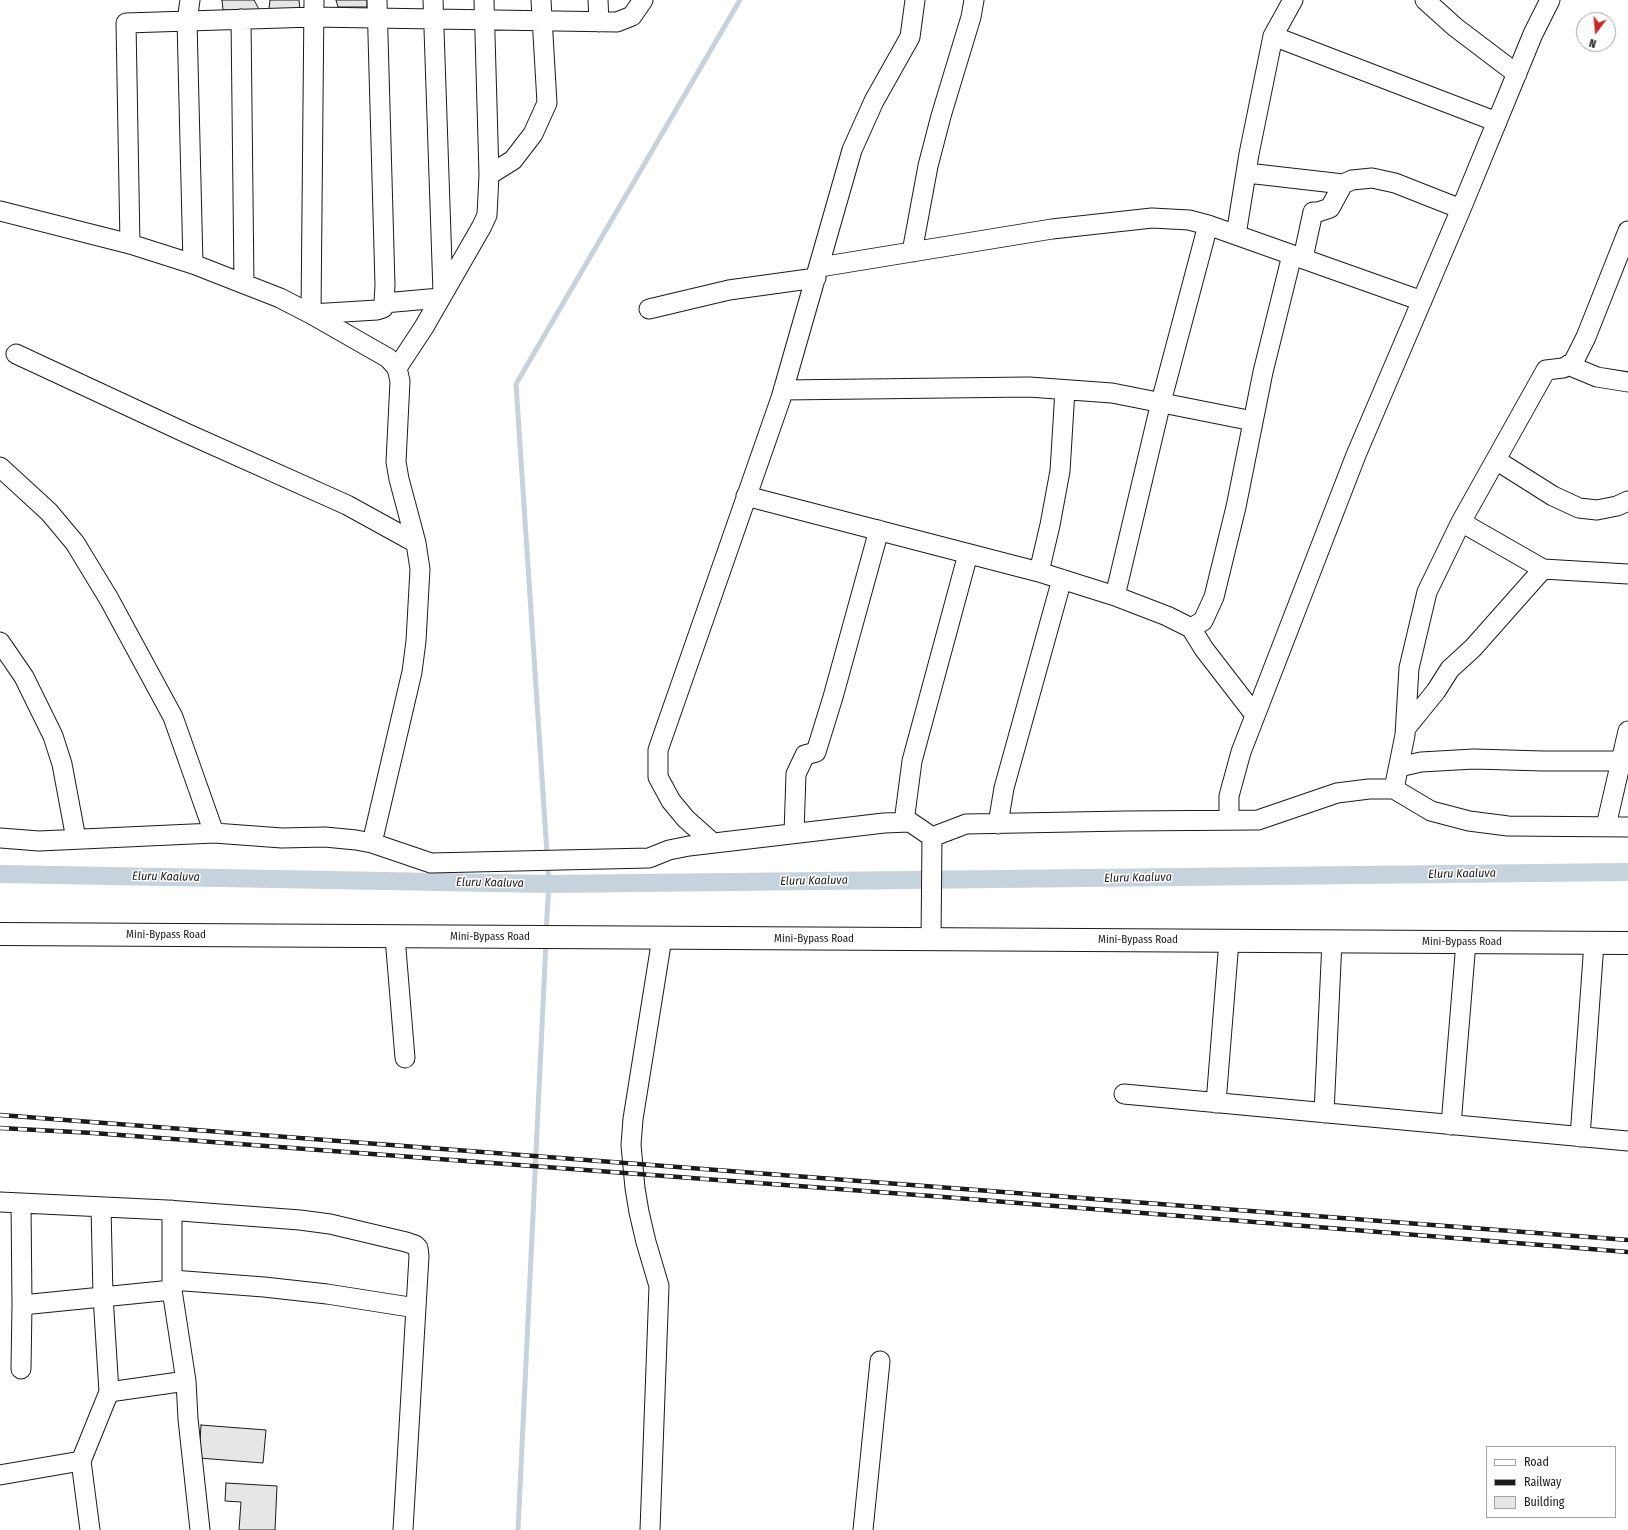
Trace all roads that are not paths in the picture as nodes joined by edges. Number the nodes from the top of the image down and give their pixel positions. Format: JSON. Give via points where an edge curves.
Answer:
{"nodes":[{"id":1,"x":190,"y":0,"type":"edge"},
{"id":2,"x":433,"y":0,"type":"edge"},
{"id":3,"x":484,"y":0,"type":"edge"},
{"id":4,"x":541,"y":0,"type":"edge"},
{"id":5,"x":598,"y":0,"type":"edge"},
{"id":6,"x":643,"y":0,"type":"edge"},
{"id":7,"x":915,"y":0,"type":"edge"},
{"id":8,"x":974,"y":0,"type":"edge"},
{"id":9,"x":1293,"y":0,"type":"edge"},
{"id":10,"x":1425,"y":0,"type":"edge"},
{"id":11,"x":1550,"y":0,"type":"edge"},
{"id":12,"x":314,"y":9,"type":"edge"},
{"id":13,"x":377,"y":9,"type":"edge"},
{"id":14,"x":241,"y":19,"type":"junction"},
{"id":15,"x":433,"y":19,"type":"junction"},
{"id":16,"x":485,"y":20,"type":"junction"},
{"id":17,"x":187,"y":21,"type":"junction"},
{"id":18,"x":542,"y":21,"type":"junction"},
{"id":19,"x":599,"y":22,"type":"junction"},
{"id":20,"x":1273,"y":36,"type":"junction"},
{"id":21,"x":1516,"y":74,"type":"junction"},
{"id":22,"x":1497,"y":122,"type":"junction"},
{"id":23,"x":1247,"y":173,"type":"junction"},
{"id":24,"x":489,"y":175,"type":"junction"},
{"id":25,"x":1342,"y":184,"type":"junction"},
{"id":26,"x":1461,"y":209,"type":"junction"},
{"id":27,"x":0,"y":211,"type":"edge"},
{"id":28,"x":1208,"y":225,"type":"junction"},
{"id":29,"x":1628,"y":231,"type":"edge"},
{"id":30,"x":1236,"y":235,"type":"junction"},
{"id":31,"x":130,"y":244,"type":"junction"},
{"id":32,"x":912,"y":252,"type":"junction"},
{"id":33,"x":1298,"y":256,"type":"junction"},
{"id":34,"x":193,"y":264,"type":"junction"},
{"id":35,"x":818,"y":272,"type":"junction"},
{"id":36,"x":244,"y":284,"type":"junction"},
{"id":37,"x":442,"y":296,"type":"junction"},
{"id":38,"x":1422,"y":301,"type":"junction"},
{"id":39,"x":384,"y":303,"type":"junction"},
{"id":40,"x":649,"y":309,"type":"dead end"},
{"id":41,"x":311,"y":314,"type":"junction"},
{"id":42,"x":16,"y":354,"type":"dead end"},
{"id":43,"x":1568,"y":365,"type":"junction"},
{"id":44,"x":397,"y":368,"type":"junction"},
{"id":45,"x":1628,"y":382,"type":"edge"},
{"id":46,"x":783,"y":390,"type":"junction"},
{"id":47,"x":1065,"y":390,"type":"junction"},
{"id":48,"x":1161,"y":402,"type":"junction"},
{"id":49,"x":1253,"y":421,"type":"junction"},
{"id":50,"x":1496,"y":460,"type":"junction"},
{"id":51,"x":0,"y":467,"type":"edge"},
{"id":52,"x":746,"y":496,"type":"junction"},
{"id":53,"x":1628,"y":501,"type":"edge"},
{"id":54,"x":1461,"y":522,"type":"junction"},
{"id":55,"x":879,"y":530,"type":"junction"},
{"id":56,"x":416,"y":543,"type":"junction"},
{"id":57,"x":968,"y":554,"type":"junction"},
{"id":58,"x":1543,"y":569,"type":"junction"},
{"id":59,"x":1038,"y":572,"type":"junction"},
{"id":60,"x":1628,"y":574,"type":"edge"},
{"id":61,"x":1062,"y":579,"type":"junction"},
{"id":62,"x":1115,"y":596,"type":"junction"},
{"id":63,"x":1191,"y":628,"type":"junction"},
{"id":64,"x":0,"y":642,"type":"edge"},
{"id":65,"x":1255,"y":715,"type":"junction"},
{"id":66,"x":1406,"y":728,"type":"junction"},
{"id":67,"x":1628,"y":731,"type":"edge"},
{"id":68,"x":1625,"y":761,"type":"edge"},
{"id":69,"x":1399,"y":767,"type":"junction"},
{"id":70,"x":1394,"y":789,"type":"junction"},
{"id":71,"x":1229,"y":820,"type":"junction"},
{"id":72,"x":904,"y":822,"type":"junction"},
{"id":73,"x":998,"y":824,"type":"junction"},
{"id":74,"x":1606,"y":826,"type":"junction"},
{"id":75,"x":1628,"y":827,"type":"edge"},
{"id":76,"x":214,"y":833,"type":"junction"},
{"id":77,"x":794,"y":833,"type":"junction"},
{"id":78,"x":932,"y":837,"type":"junction"},
{"id":79,"x":0,"y":838,"type":"edge"},
{"id":80,"x":76,"y":839,"type":"junction"},
{"id":81,"x":372,"y":843,"type":"junction"},
{"id":82,"x":713,"y":843,"type":"junction"},
{"id":83,"x":0,"y":934,"type":"edge"},
{"id":84,"x":395,"y":936,"type":"junction"},
{"id":85,"x":658,"y":938,"type":"junction"},
{"id":86,"x":931,"y":939,"type":"junction"},
{"id":87,"x":1229,"y":941,"type":"junction"},
{"id":88,"x":1332,"y":941,"type":"junction"},
{"id":89,"x":1466,"y":942,"type":"junction"},
{"id":90,"x":1594,"y":943,"type":"junction"},
{"id":91,"x":1628,"y":943,"type":"edge"},
{"id":92,"x":405,"y":1058,"type":"dead end"},
{"id":93,"x":1124,"y":1094,"type":"dead end"},
{"id":94,"x":1216,"y":1103,"type":"junction"},
{"id":95,"x":1324,"y":1113,"type":"junction"},
{"id":96,"x":1452,"y":1125,"type":"junction"},
{"id":97,"x":1580,"y":1137,"type":"junction"},
{"id":98,"x":1628,"y":1142,"type":"edge"},
{"id":99,"x":0,"y":1202,"type":"edge"},
{"id":100,"x":21,"y":1203,"type":"junction"},
{"id":101,"x":100,"y":1207,"type":"junction"},
{"id":102,"x":172,"y":1210,"type":"junction"},
{"id":103,"x":172,"y":1285,"type":"junction"},
{"id":104,"x":103,"y":1296,"type":"junction"},
{"id":105,"x":22,"y":1305,"type":"junction"},
{"id":106,"x":416,"y":1308,"type":"junction"},
{"id":107,"x":880,"y":1361,"type":"dead end"},
{"id":108,"x":21,"y":1369,"type":"dead end"},
{"id":109,"x":186,"y":1381,"type":"junction"},
{"id":110,"x":109,"y":1392,"type":"junction"},
{"id":111,"x":81,"y":1461,"type":"junction"},
{"id":112,"x":0,"y":1475,"type":"edge"},
{"id":113,"x":90,"y":1530,"type":"edge"},
{"id":114,"x":200,"y":1530,"type":"edge"},
{"id":115,"x":403,"y":1530,"type":"edge"},
{"id":116,"x":650,"y":1530,"type":"edge"},
{"id":117,"x":863,"y":1530,"type":"edge"}],
"edges":[{"from":1,"to":17,"type":"street"},
{"from":2,"to":15,"type":"street"},
{"from":3,"to":16,"type":"street"},
{"from":4,"to":18,"type":"street"},
{"from":5,"to":19,"type":"street"},
{"from":6,"to":19,"type":"street","via":[[632,16],[617,22]]},
{"from":7,"to":35,"type":"street","via":[[910,37],[874,101],[852,150]]},
{"from":8,"to":32,"type":"street","via":[[928,166]]},
{"from":9,"to":20,"type":"street"},
{"from":10,"to":21,"type":"street","via":[[1455,27]]},
{"from":11,"to":21,"type":"street"},
{"from":12,"to":13,"type":"street"},
{"from":12,"to":14,"type":"street"},
{"from":12,"to":41,"type":"street"},
{"from":13,"to":15,"type":"street"},
{"from":13,"to":39,"type":"street"},
{"from":14,"to":17,"type":"street"},
{"from":14,"to":36,"type":"street"},
{"from":15,"to":16,"type":"street"},
{"from":15,"to":37,"type":"street"},
{"from":16,"to":18,"type":"street"},
{"from":16,"to":24,"type":"street"},
{"from":17,"to":31,"type":"street","via":[[126,23]]},
{"from":17,"to":34,"type":"street"},
{"from":18,"to":19,"type":"street"},
{"from":18,"to":24,"type":"street","via":[[547,103],[534,134],[513,160]]},
{"from":20,"to":22,"type":"street"},
{"from":20,"to":23,"type":"street"},
{"from":21,"to":22,"type":"street"},
{"from":22,"to":26,"type":"street"},
{"from":23,"to":25,"type":"street"},
{"from":23,"to":30,"type":"street"},
{"from":24,"to":37,"type":"street","via":[[487,215]]},
{"from":25,"to":26,"type":"street","via":[[1372,178],[1395,183]]},
{"from":25,"to":33,"type":"street","via":[[1330,208],[1313,212]]},
{"from":26,"to":38,"type":"street"},
{"from":27,"to":31,"type":"street"},
{"from":28,"to":30,"type":"street"},
{"from":28,"to":32,"type":"street","via":[[1189,220],[1152,218],[1052,229]]},
{"from":28,"to":48,"type":"street"},
{"from":29,"to":43,"type":"street","via":[[1586,337],[1573,363]]},
{"from":30,"to":33,"type":"street"},
{"from":31,"to":34,"type":"street"},
{"from":32,"to":35,"type":"street"},
{"from":33,"to":38,"type":"street"},
{"from":33,"to":49,"type":"street","via":[[1263,372]]},
{"from":34,"to":36,"type":"street"},
{"from":35,"to":40,"type":"street"},
{"from":35,"to":46,"type":"street"},
{"from":36,"to":41,"type":"street"},
{"from":37,"to":39,"type":"street"},
{"from":37,"to":44,"type":"street"},
{"from":38,"to":65,"type":"street","via":[[1356,455]]},
{"from":39,"to":41,"type":"street","via":[[382,308],[377,310]]},
{"from":41,"to":44,"type":"street","via":[[388,358]]},
{"from":42,"to":56,"type":"street","via":[[347,505]]},
{"from":43,"to":45,"type":"street","via":[[1597,377]]},
{"from":43,"to":50,"type":"street","via":[[1546,370]]},
{"from":44,"to":56,"type":"street","via":[[400,381],[396,462]]},
{"from":46,"to":47,"type":"street","via":[[1029,387]]},
{"from":46,"to":52,"type":"street"},
{"from":47,"to":48,"type":"street","via":[[1112,393]]},
{"from":47,"to":59,"type":"street","via":[[1060,471]]},
{"from":48,"to":49,"type":"street"},
{"from":48,"to":62,"type":"street"},
{"from":49,"to":63,"type":"street","via":[[1214,597],[1203,621]]},
{"from":50,"to":53,"type":"street","via":[[1553,496],[1579,508],[1597,510]]},
{"from":50,"to":54,"type":"street"},
{"from":51,"to":76,"type":"street","via":[[49,512],[75,543],[108,599],[173,718]]},
{"from":52,"to":55,"type":"street"},
{"from":52,"to":82,"type":"street","via":[[658,750],[658,776],[671,801],[686,820]]},
{"from":54,"to":58,"type":"street"},
{"from":54,"to":66,"type":"street","via":[[1427,592],[1409,668]]},
{"from":55,"to":57,"type":"street"},
{"from":55,"to":77,"type":"street","via":[[816,752],[806,755],[796,774]]},
{"from":56,"to":81,"type":"street","via":[[420,569],[412,672]]},
{"from":57,"to":59,"type":"street"},
{"from":57,"to":72,"type":"street","via":[[912,761]]},
{"from":58,"to":60,"type":"street"},
{"from":58,"to":66,"type":"street","via":[[1473,648],[1450,669]]},
{"from":59,"to":61,"type":"street"},
{"from":61,"to":62,"type":"street"},
{"from":61,"to":73,"type":"street","via":[[1004,788]]},
{"from":62,"to":63,"type":"street"},
{"from":63,"to":65,"type":"street"},
{"from":64,"to":80,"type":"street","via":[[24,677],[54,736]]},
{"from":65,"to":71,"type":"street","via":[[1241,752],[1229,796]]},
{"from":66,"to":69,"type":"street"},
{"from":67,"to":68,"type":"street"},
{"from":68,"to":69,"type":"street","via":[[1474,759],[1421,762]]},
{"from":68,"to":74,"type":"street"},
{"from":69,"to":70,"type":"street"},
{"from":70,"to":71,"type":"street","via":[[1338,793],[1258,820]]},
{"from":70,"to":74,"type":"street","via":[[1431,811],[1469,821],[1508,826]]},
{"from":71,"to":73,"type":"street"},
{"from":72,"to":77,"type":"street"},
{"from":72,"to":78,"type":"street","via":[[910,822]]},
{"from":73,"to":78,"type":"street","via":[[966,824]]},
{"from":74,"to":75,"type":"street"},
{"from":76,"to":80,"type":"street"},
{"from":76,"to":81,"type":"street","via":[[282,838],[325,837]]},
{"from":77,"to":82,"type":"street"},
{"from":78,"to":86,"type":"street"},
{"from":79,"to":80,"type":"street","via":[[39,841]]},
{"from":81,"to":82,"type":"street","via":[[431,863],[649,858],[669,850]]},
{"from":83,"to":84,"type":"main road","name":"Mini-Bypass Road"},
{"from":84,"to":85,"type":"main road","name":"Mini-Bypass Road"},
{"from":84,"to":92,"type":"street"},
{"from":85,"to":86,"type":"main road","name":"Mini-Bypass Road"},
{"from":85,"to":116,"type":"street","via":[[631,1145],[639,1212],[659,1286]]},
{"from":86,"to":87,"type":"main road","name":"Mini-Bypass Road"},
{"from":87,"to":88,"type":"main road","name":"Mini-Bypass Road"},
{"from":87,"to":94,"type":"street"},
{"from":88,"to":89,"type":"main road","name":"Mini-Bypass Road"},
{"from":88,"to":95,"type":"street"},
{"from":89,"to":90,"type":"main road","name":"Mini-Bypass Road"},
{"from":89,"to":96,"type":"street"},
{"from":90,"to":91,"type":"main road","name":"Mini-Bypass Road"},
{"from":90,"to":97,"type":"street"},
{"from":93,"to":94,"type":"street"},
{"from":94,"to":95,"type":"street"},
{"from":95,"to":96,"type":"street"},
{"from":96,"to":97,"type":"street"},
{"from":97,"to":98,"type":"street"},
{"from":99,"to":100,"type":"street"},
{"from":100,"to":101,"type":"street"},
{"from":100,"to":105,"type":"street"},
{"from":101,"to":102,"type":"street"},
{"from":101,"to":104,"type":"street"},
{"from":102,"to":103,"type":"street"},
{"from":102,"to":106,"type":"street","via":[[330,1224],[415,1245],[419,1256]]},
{"from":103,"to":104,"type":"street"},
{"from":103,"to":106,"type":"street","via":[[264,1287]]},
{"from":103,"to":109,"type":"street"},
{"from":104,"to":105,"type":"street"},
{"from":104,"to":110,"type":"street"},
{"from":105,"to":108,"type":"street"},
{"from":106,"to":115,"type":"street"},
{"from":107,"to":117,"type":"street"},
{"from":109,"to":110,"type":"street"},
{"from":109,"to":114,"type":"street"},
{"from":110,"to":111,"type":"street"},
{"from":111,"to":112,"type":"street"},
{"from":111,"to":113,"type":"street"}]}
